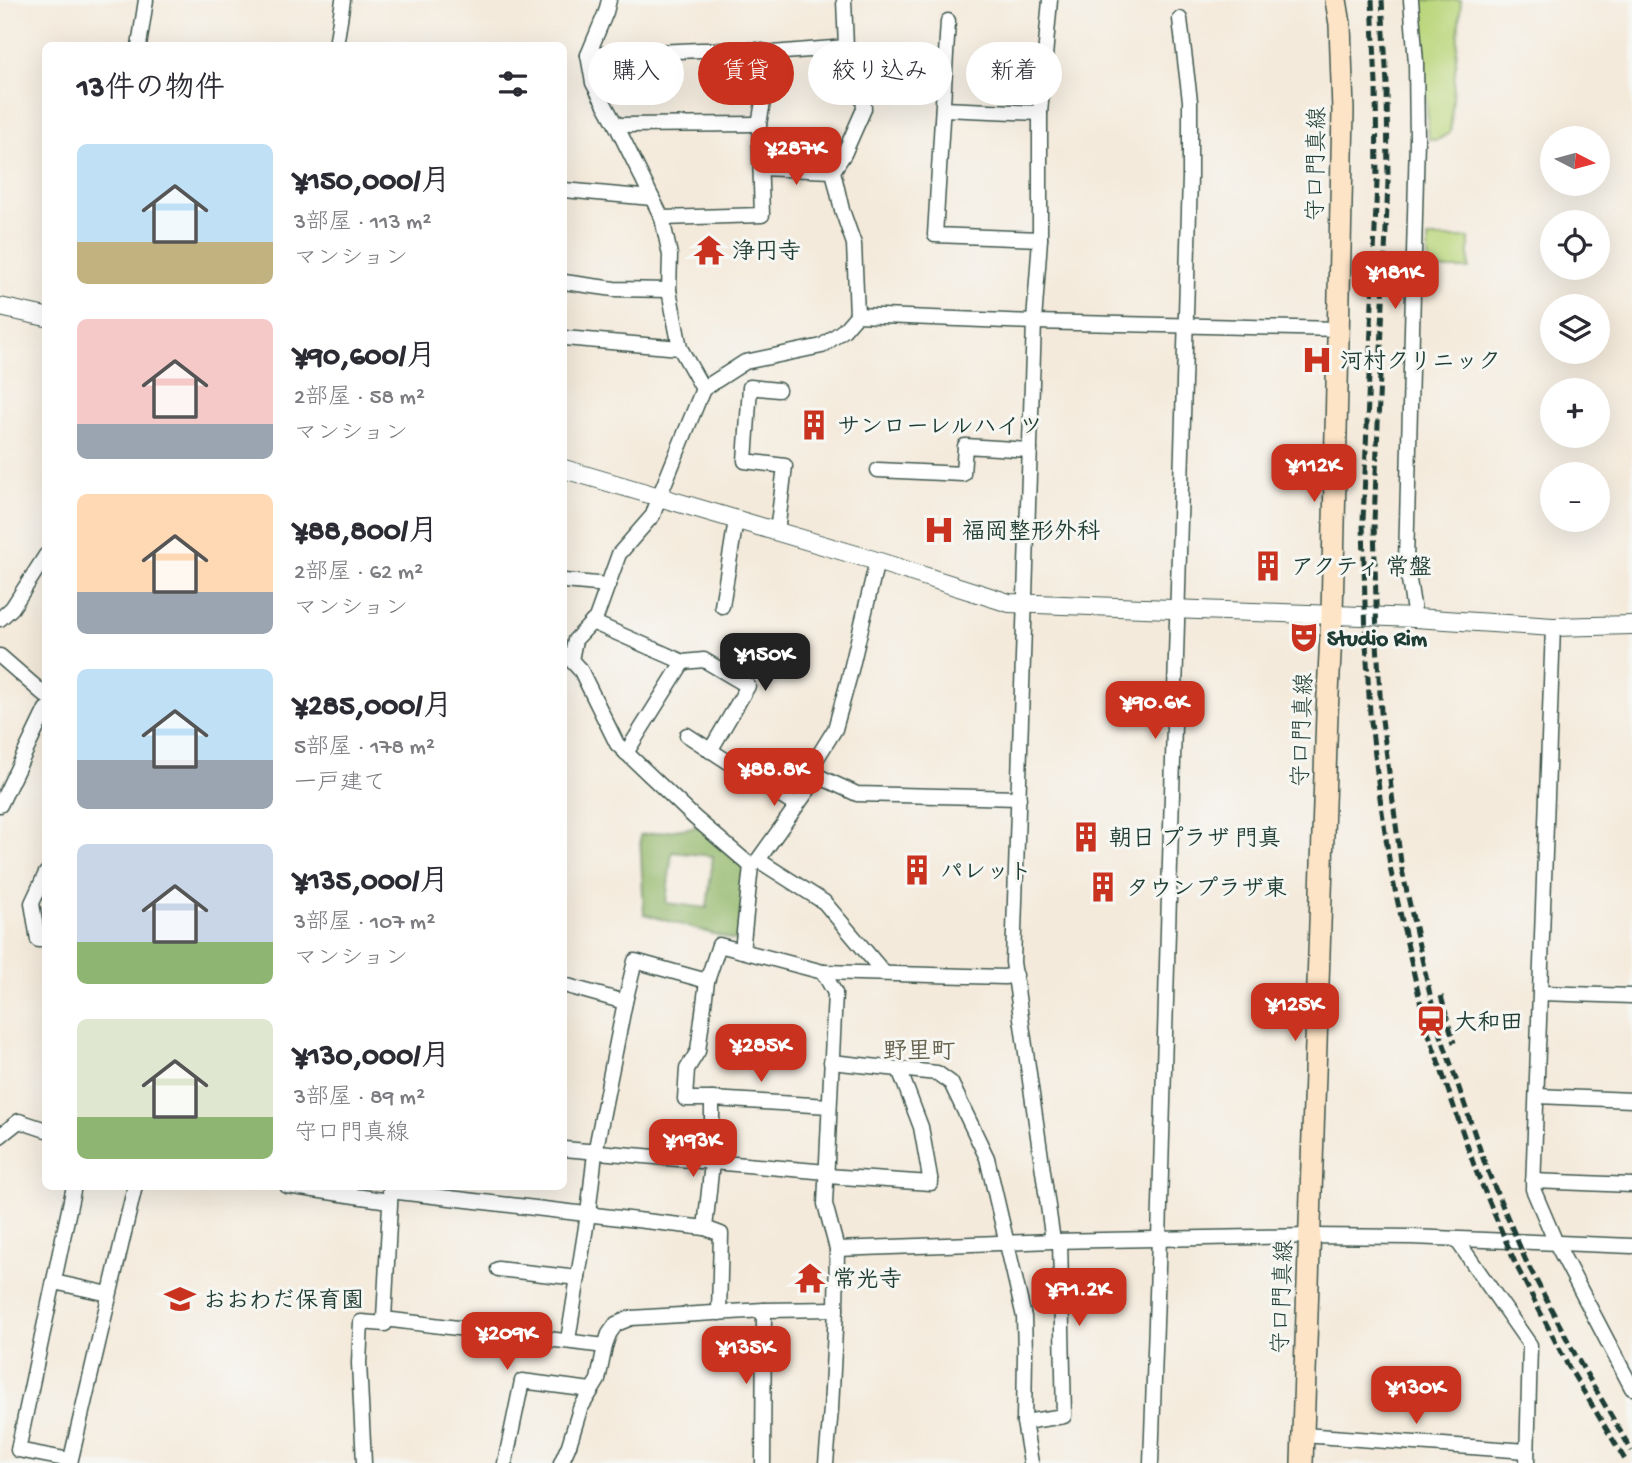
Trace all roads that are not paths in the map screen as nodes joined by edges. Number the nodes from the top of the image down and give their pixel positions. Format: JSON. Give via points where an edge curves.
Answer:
{"nodes":[{"id":1,"x":146,"y":0,"type":"edge"},
{"id":2,"x":343,"y":0,"type":"edge"},
{"id":3,"x":609,"y":0,"type":"edge"},
{"id":4,"x":844,"y":0,"type":"edge"},
{"id":5,"x":1050,"y":0,"type":"edge"},
{"id":6,"x":1336,"y":0,"type":"edge"},
{"id":7,"x":1411,"y":0,"type":"edge"},
{"id":8,"x":1180,"y":19,"type":"dead end"},
{"id":9,"x":948,"y":21,"type":"dead end"},
{"id":10,"x":140,"y":42,"type":"edge"},
{"id":11,"x":337,"y":42,"type":"edge"},
{"id":12,"x":593,"y":42,"type":"edge"},
{"id":13,"x":846,"y":42,"type":"edge"},
{"id":14,"x":605,"y":105,"type":"edge"},
{"id":15,"x":762,"y":105,"type":"edge"},
{"id":16,"x":864,"y":105,"type":"edge"},
{"id":17,"x":943,"y":108,"type":"junction"},
{"id":18,"x":1040,"y":113,"type":"junction"},
{"id":19,"x":759,"y":124,"type":"junction"},
{"id":20,"x":616,"y":125,"type":"junction"},
{"id":21,"x":761,"y":168,"type":"junction"},
{"id":22,"x":833,"y":171,"type":"junction"},
{"id":23,"x":567,"y":190,"type":"edge"},
{"id":24,"x":652,"y":198,"type":"junction"},
{"id":25,"x":662,"y":218,"type":"junction"},
{"id":26,"x":1040,"y":239,"type":"junction"},
{"id":27,"x":567,"y":282,"type":"edge"},
{"id":28,"x":669,"y":289,"type":"junction"},
{"id":29,"x":0,"y":307,"type":"edge"},
{"id":30,"x":857,"y":314,"type":"junction"},
{"id":31,"x":42,"y":316,"type":"edge"},
{"id":32,"x":1034,"y":322,"type":"junction"},
{"id":33,"x":1185,"y":326,"type":"junction"},
{"id":34,"x":1339,"y":329,"type":"junction"},
{"id":35,"x":567,"y":338,"type":"edge"},
{"id":36,"x":680,"y":348,"type":"junction"},
{"id":37,"x":703,"y":388,"type":"junction"},
{"id":38,"x":778,"y":390,"type":"dead end"},
{"id":39,"x":1030,"y":450,"type":"junction"},
{"id":40,"x":567,"y":470,"type":"edge"},
{"id":41,"x":878,"y":470,"type":"dead end"},
{"id":42,"x":659,"y":497,"type":"junction"},
{"id":43,"x":736,"y":520,"type":"junction"},
{"id":44,"x":777,"y":532,"type":"junction"},
{"id":45,"x":42,"y":561,"type":"edge"},
{"id":46,"x":877,"y":561,"type":"junction"},
{"id":47,"x":567,"y":581,"type":"edge"},
{"id":48,"x":608,"y":584,"type":"junction"},
{"id":49,"x":1026,"y":605,"type":"junction"},
{"id":50,"x":722,"y":606,"type":"dead end"},
{"id":51,"x":1177,"y":609,"type":"junction"},
{"id":52,"x":1332,"y":615,"type":"junction"},
{"id":53,"x":1415,"y":618,"type":"junction"},
{"id":54,"x":0,"y":619,"type":"edge"},
{"id":55,"x":593,"y":622,"type":"junction"},
{"id":56,"x":1632,"y":625,"type":"edge"},
{"id":57,"x":1553,"y":626,"type":"junction"},
{"id":58,"x":0,"y":656,"type":"edge"},
{"id":59,"x":567,"y":661,"type":"edge"},
{"id":60,"x":683,"y":663,"type":"junction"},
{"id":61,"x":42,"y":693,"type":"edge"},
{"id":62,"x":42,"y":717,"type":"edge"},
{"id":63,"x":687,"y":735,"type":"dead end"},
{"id":64,"x":710,"y":751,"type":"junction"},
{"id":65,"x":626,"y":753,"type":"junction"},
{"id":66,"x":818,"y":776,"type":"junction"},
{"id":67,"x":1019,"y":798,"type":"junction"},
{"id":68,"x":0,"y":806,"type":"edge"},
{"id":69,"x":796,"y":806,"type":"junction"},
{"id":70,"x":754,"y":863,"type":"junction"},
{"id":71,"x":42,"y":882,"type":"edge"},
{"id":72,"x":42,"y":940,"type":"edge"},
{"id":73,"x":742,"y":951,"type":"junction"},
{"id":74,"x":823,"y":972,"type":"junction"},
{"id":75,"x":884,"y":973,"type":"junction"},
{"id":76,"x":1016,"y":975,"type":"junction"},
{"id":77,"x":707,"y":981,"type":"junction"},
{"id":78,"x":567,"y":990,"type":"edge"},
{"id":79,"x":1541,"y":993,"type":"junction"},
{"id":80,"x":1632,"y":996,"type":"edge"},
{"id":81,"x":625,"y":1002,"type":"junction"},
{"id":82,"x":831,"y":1062,"type":"junction"},
{"id":83,"x":899,"y":1069,"type":"junction"},
{"id":84,"x":1537,"y":1096,"type":"junction"},
{"id":85,"x":712,"y":1098,"type":"junction"},
{"id":86,"x":1632,"y":1100,"type":"edge"},
{"id":87,"x":829,"y":1106,"type":"junction"},
{"id":88,"x":42,"y":1129,"type":"edge"},
{"id":89,"x":0,"y":1136,"type":"edge"},
{"id":90,"x":567,"y":1149,"type":"edge"},
{"id":91,"x":595,"y":1153,"type":"junction"},
{"id":92,"x":712,"y":1163,"type":"junction"},
{"id":93,"x":827,"y":1174,"type":"junction"},
{"id":94,"x":1534,"y":1181,"type":"junction"},
{"id":95,"x":1632,"y":1185,"type":"edge"},
{"id":96,"x":73,"y":1190,"type":"edge"},
{"id":97,"x":134,"y":1190,"type":"edge"},
{"id":98,"x":346,"y":1190,"type":"edge"},
{"id":99,"x":390,"y":1193,"type":"edge"},
{"id":100,"x":588,"y":1214,"type":"junction"},
{"id":101,"x":705,"y":1228,"type":"junction"},
{"id":102,"x":1310,"y":1236,"type":"junction"},
{"id":103,"x":1159,"y":1239,"type":"junction"},
{"id":104,"x":1457,"y":1239,"type":"junction"},
{"id":105,"x":1056,"y":1241,"type":"junction"},
{"id":106,"x":1006,"y":1242,"type":"junction"},
{"id":107,"x":1556,"y":1243,"type":"junction"},
{"id":108,"x":1632,"y":1246,"type":"edge"},
{"id":109,"x":837,"y":1248,"type":"junction"},
{"id":110,"x":498,"y":1269,"type":"dead end"},
{"id":111,"x":578,"y":1278,"type":"junction"},
{"id":112,"x":54,"y":1282,"type":"junction"},
{"id":113,"x":108,"y":1294,"type":"junction"},
{"id":114,"x":836,"y":1309,"type":"junction"},
{"id":115,"x":764,"y":1310,"type":"junction"},
{"id":116,"x":719,"y":1313,"type":"junction"},
{"id":117,"x":384,"y":1319,"type":"junction"},
{"id":118,"x":568,"y":1340,"type":"junction"},
{"id":119,"x":605,"y":1346,"type":"junction"},
{"id":120,"x":1632,"y":1388,"type":"edge"},
{"id":121,"x":591,"y":1390,"type":"junction"},
{"id":122,"x":1024,"y":1422,"type":"junction"},
{"id":123,"x":1303,"y":1436,"type":"junction"},
{"id":124,"x":1527,"y":1457,"type":"edge"},
{"id":125,"x":70,"y":1462,"type":"edge"},
{"id":126,"x":364,"y":1463,"type":"edge"},
{"id":127,"x":505,"y":1463,"type":"edge"},
{"id":128,"x":561,"y":1463,"type":"edge"},
{"id":129,"x":763,"y":1463,"type":"edge"},
{"id":130,"x":826,"y":1463,"type":"edge"},
{"id":131,"x":1031,"y":1463,"type":"edge"},
{"id":132,"x":1151,"y":1463,"type":"edge"},
{"id":133,"x":1301,"y":1463,"type":"edge"}],
"edges":[{"from":1,"to":10,"type":"street"},
{"from":2,"to":11,"type":"street"},
{"from":3,"to":12,"type":"street"},
{"from":4,"to":13,"type":"street"},
{"from":5,"to":18,"type":"street"},
{"from":6,"to":34,"type":"main road","name":"守口門真線","via":[[1343,111]]},
{"from":7,"to":53,"type":"street","via":[[1417,139],[1406,561]]},
{"from":8,"to":33,"type":"street","via":[[1191,101]]},
{"from":9,"to":17,"type":"street"},
{"from":14,"to":20,"type":"street"},
{"from":15,"to":19,"type":"street"},
{"from":16,"to":22,"type":"street"},
{"from":17,"to":18,"type":"street"},
{"from":17,"to":26,"type":"street","via":[[935,235]]},
{"from":18,"to":26,"type":"street"},
{"from":19,"to":20,"type":"street"},
{"from":19,"to":21,"type":"street"},
{"from":20,"to":24,"type":"street"},
{"from":21,"to":22,"type":"street"},
{"from":21,"to":25,"type":"street","via":[[762,215]]},
{"from":22,"to":30,"type":"street","via":[[854,244]]},
{"from":23,"to":24,"type":"street"},
{"from":24,"to":25,"type":"street"},
{"from":25,"to":28,"type":"street","via":[[670,255]]},
{"from":26,"to":32,"type":"street"},
{"from":27,"to":28,"type":"street","via":[[614,289]]},
{"from":28,"to":36,"type":"street"},
{"from":29,"to":31,"type":"street"},
{"from":30,"to":32,"type":"street"},
{"from":30,"to":37,"type":"street","via":[[822,346],[745,362]]},
{"from":32,"to":33,"type":"street"},
{"from":32,"to":39,"type":"street"},
{"from":33,"to":34,"type":"street"},
{"from":33,"to":51,"type":"street"},
{"from":34,"to":52,"type":"main road","name":"守口門真線"},
{"from":35,"to":36,"type":"street"},
{"from":36,"to":37,"type":"street"},
{"from":37,"to":42,"type":"street"},
{"from":38,"to":44,"type":"street","via":[[750,387],[745,461],[785,466]]},
{"from":39,"to":41,"type":"street","via":[[965,446],[963,474]]},
{"from":39,"to":49,"type":"street"},
{"from":40,"to":42,"type":"street"},
{"from":42,"to":43,"type":"street"},
{"from":42,"to":48,"type":"street","via":[[653,515],[619,554]]},
{"from":43,"to":44,"type":"street"},
{"from":43,"to":50,"type":"street"},
{"from":44,"to":46,"type":"street"},
{"from":45,"to":54,"type":"street"},
{"from":46,"to":49,"type":"street"},
{"from":46,"to":66,"type":"street","via":[[835,729],[812,766]]},
{"from":47,"to":48,"type":"street"},
{"from":48,"to":55,"type":"street"},
{"from":49,"to":51,"type":"street"},
{"from":49,"to":67,"type":"street"},
{"from":51,"to":52,"type":"street"},
{"from":51,"to":103,"type":"street"},
{"from":52,"to":53,"type":"street"},
{"from":52,"to":102,"type":"main road","name":"守口門真線"},
{"from":53,"to":57,"type":"street"},
{"from":55,"to":59,"type":"street","via":[[575,640]]},
{"from":55,"to":60,"type":"street"},
{"from":56,"to":57,"type":"street"},
{"from":57,"to":79,"type":"street"},
{"from":58,"to":61,"type":"street"},
{"from":59,"to":65,"type":"street","via":[[581,671],[617,744]]},
{"from":60,"to":64,"type":"street","via":[[704,660],[748,686]]},
{"from":60,"to":65,"type":"street"},
{"from":62,"to":68,"type":"street"},
{"from":63,"to":64,"type":"street"},
{"from":64,"to":69,"type":"street"},
{"from":65,"to":70,"type":"street","via":[[695,818]]},
{"from":66,"to":67,"type":"street","via":[[857,793]]},
{"from":66,"to":69,"type":"street"},
{"from":67,"to":76,"type":"street"},
{"from":69,"to":70,"type":"street"},
{"from":70,"to":73,"type":"street"},
{"from":70,"to":75,"type":"street","via":[[824,902]]},
{"from":71,"to":72,"type":"street","via":[[32,903],[38,940]]},
{"from":73,"to":74,"type":"street"},
{"from":73,"to":77,"type":"street","via":[[719,945]]},
{"from":74,"to":75,"type":"street"},
{"from":74,"to":82,"type":"street","via":[[835,993]]},
{"from":75,"to":76,"type":"street"},
{"from":76,"to":105,"type":"street"},
{"from":77,"to":81,"type":"street","via":[[635,961]]},
{"from":77,"to":85,"type":"street","via":[[698,1051],[687,1069],[685,1099]]},
{"from":78,"to":81,"type":"street"},
{"from":79,"to":80,"type":"street"},
{"from":79,"to":84,"type":"street"},
{"from":81,"to":91,"type":"street"},
{"from":82,"to":83,"type":"street"},
{"from":82,"to":87,"type":"street"},
{"from":83,"to":93,"type":"street","via":[[921,1127],[931,1183]]},
{"from":83,"to":106,"type":"street","via":[[937,1073],[951,1083],[987,1158]]},
{"from":84,"to":86,"type":"street"},
{"from":84,"to":94,"type":"street"},
{"from":85,"to":87,"type":"street"},
{"from":85,"to":92,"type":"street"},
{"from":87,"to":93,"type":"street"},
{"from":88,"to":89,"type":"street","via":[[19,1121]]},
{"from":90,"to":91,"type":"street"},
{"from":91,"to":92,"type":"street"},
{"from":91,"to":100,"type":"street"},
{"from":92,"to":93,"type":"street"},
{"from":92,"to":101,"type":"street"},
{"from":93,"to":109,"type":"street","via":[[825,1203]]},
{"from":94,"to":95,"type":"street"},
{"from":94,"to":107,"type":"street","via":[[1533,1189]]},
{"from":96,"to":112,"type":"street"},
{"from":97,"to":113,"type":"street"},
{"from":98,"to":99,"type":"street"},
{"from":99,"to":100,"type":"street"},
{"from":99,"to":117,"type":"street"},
{"from":100,"to":101,"type":"street"},
{"from":100,"to":111,"type":"street"},
{"from":101,"to":116,"type":"street","via":[[721,1234]]},
{"from":102,"to":103,"type":"street"},
{"from":102,"to":104,"type":"street"},
{"from":102,"to":123,"type":"main road","name":"守口門真線"},
{"from":103,"to":105,"type":"street"},
{"from":103,"to":132,"type":"street"},
{"from":104,"to":107,"type":"street"},
{"from":104,"to":124,"type":"street","via":[[1530,1345]]},
{"from":105,"to":106,"type":"street"},
{"from":105,"to":122,"type":"street","via":[[1064,1416]]},
{"from":106,"to":109,"type":"street"},
{"from":106,"to":122,"type":"street","via":[[1024,1317]]},
{"from":107,"to":108,"type":"street"},
{"from":107,"to":120,"type":"street"},
{"from":109,"to":114,"type":"street"},
{"from":110,"to":111,"type":"street"},
{"from":111,"to":118,"type":"street"},
{"from":112,"to":113,"type":"street"},
{"from":112,"to":125,"type":"street","via":[[19,1450]]},
{"from":113,"to":125,"type":"street"},
{"from":114,"to":115,"type":"street"},
{"from":114,"to":130,"type":"street"},
{"from":115,"to":116,"type":"street"},
{"from":115,"to":129,"type":"street"},
{"from":116,"to":119,"type":"street","via":[[631,1318],[615,1324]]},
{"from":117,"to":118,"type":"street"},
{"from":117,"to":126,"type":"street","via":[[384,1324],[361,1322]]},
{"from":118,"to":119,"type":"street"},
{"from":119,"to":121,"type":"street","via":[[598,1380]]},
{"from":121,"to":127,"type":"street","via":[[522,1381]]},
{"from":121,"to":128,"type":"street"},
{"from":122,"to":131,"type":"street"},
{"from":123,"to":124,"type":"street"},
{"from":123,"to":133,"type":"main road","name":"守口門真線"}]}
